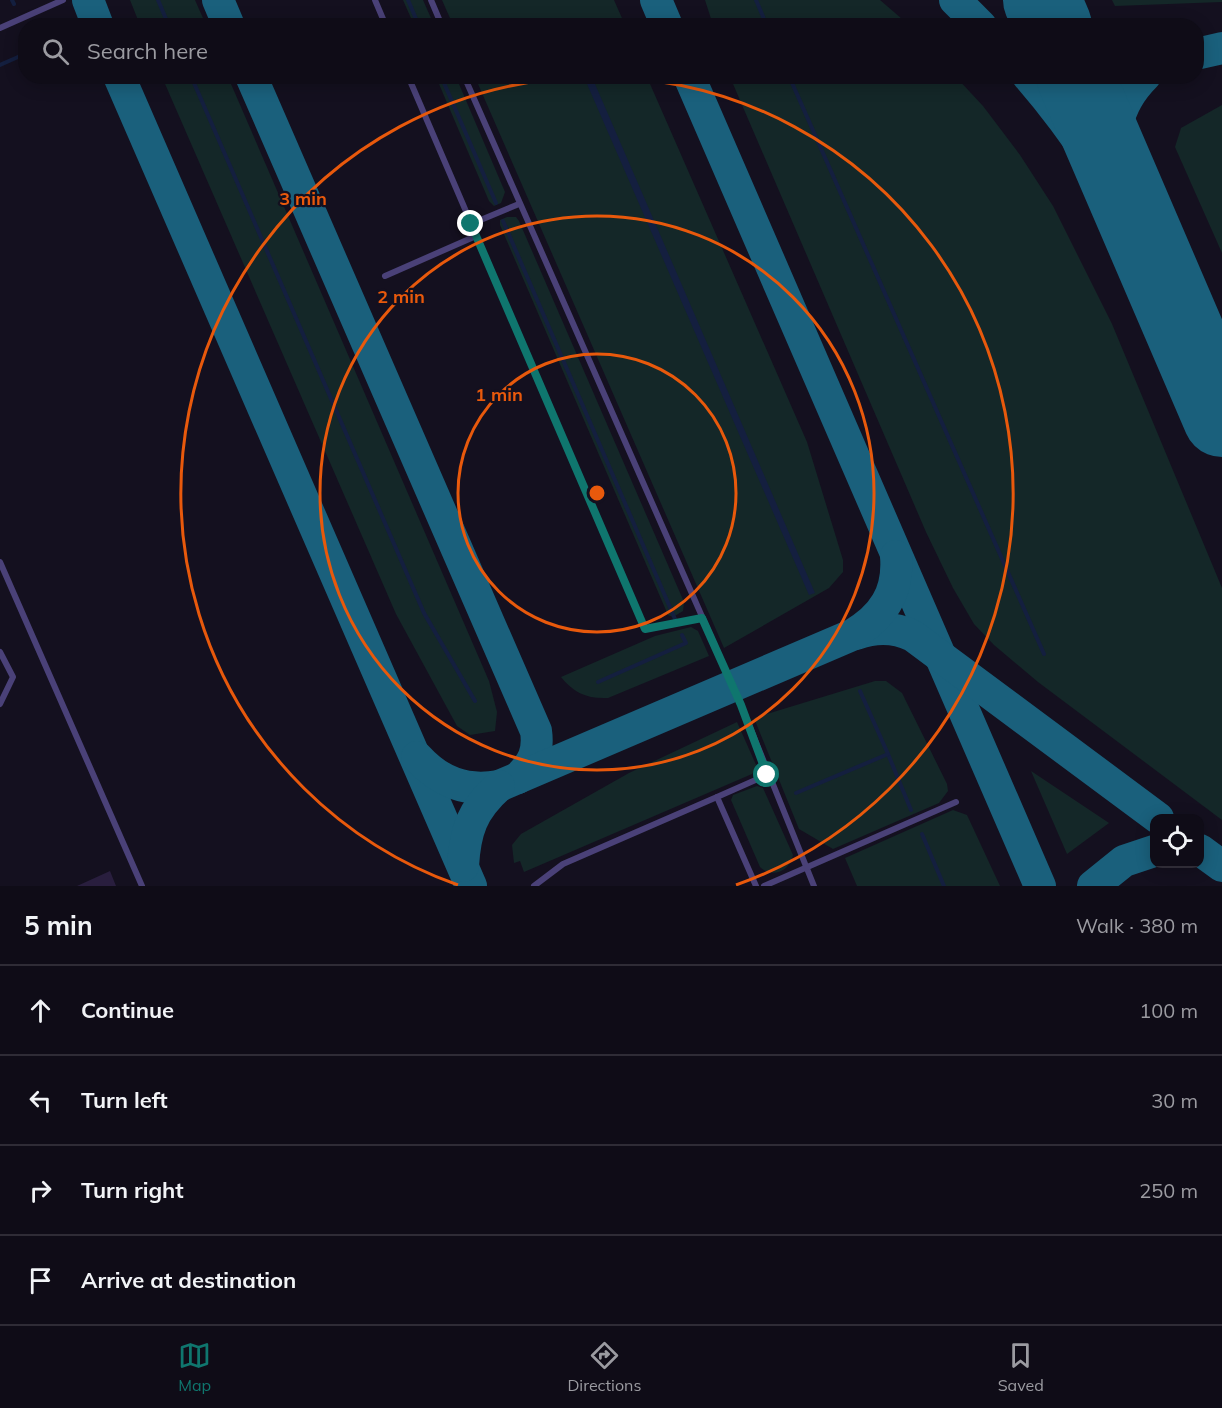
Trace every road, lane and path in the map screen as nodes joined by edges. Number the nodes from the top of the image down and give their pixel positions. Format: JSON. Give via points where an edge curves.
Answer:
{"nodes":[{"id":1,"x":63,"y":0,"type":"edge"},
{"id":2,"x":375,"y":0,"type":"edge"},
{"id":3,"x":431,"y":0,"type":"edge"},
{"id":4,"x":22,"y":18,"type":"edge"},
{"id":5,"x":383,"y":18,"type":"edge"},
{"id":6,"x":439,"y":18,"type":"edge"},
{"id":7,"x":18,"y":20,"type":"edge"},
{"id":8,"x":0,"y":28,"type":"edge"},
{"id":9,"x":411,"y":84,"type":"edge"},
{"id":10,"x":467,"y":84,"type":"edge"},
{"id":11,"x":519,"y":204,"type":"junction"},
{"id":12,"x":471,"y":224,"type":"junction"},
{"id":13,"x":476,"y":236,"type":"junction"},
{"id":14,"x":385,"y":276,"type":"dead end"},
{"id":15,"x":0,"y":562,"type":"edge"},
{"id":16,"x":702,"y":618,"type":"junction"},
{"id":17,"x":0,"y":652,"type":"edge"},
{"id":18,"x":0,"y":704,"type":"edge"},
{"id":19,"x":767,"y":775,"type":"junction"},
{"id":20,"x":717,"y":797,"type":"junction"},
{"id":21,"x":956,"y":802,"type":"dead end"},
{"id":22,"x":806,"y":868,"type":"junction"},
{"id":23,"x":142,"y":886,"type":"edge"},
{"id":24,"x":534,"y":886,"type":"edge"},
{"id":25,"x":756,"y":886,"type":"edge"},
{"id":26,"x":764,"y":886,"type":"edge"},
{"id":27,"x":814,"y":886,"type":"edge"}],
"edges":[{"from":1,"to":4,"type":"lane"},
{"from":2,"to":5,"type":"lane"},
{"from":3,"to":6,"type":"lane"},
{"from":7,"to":8,"type":"lane"},
{"from":9,"to":12,"type":"lane"},
{"from":10,"to":11,"type":"lane"},
{"from":11,"to":12,"type":"lane"},
{"from":11,"to":16,"type":"lane"},
{"from":12,"to":13,"type":"lane"},
{"from":13,"to":14,"type":"lane"},
{"from":13,"to":16,"type":"lane","via":[[645,629]]},
{"from":15,"to":23,"type":"lane"},
{"from":16,"to":19,"type":"lane"},
{"from":17,"to":18,"type":"lane","via":[[13,677]]},
{"from":19,"to":20,"type":"lane"},
{"from":19,"to":22,"type":"lane"},
{"from":20,"to":24,"type":"lane","via":[[563,864]]},
{"from":20,"to":25,"type":"lane"},
{"from":21,"to":22,"type":"lane"},
{"from":22,"to":26,"type":"lane"},
{"from":22,"to":27,"type":"lane"}]}
